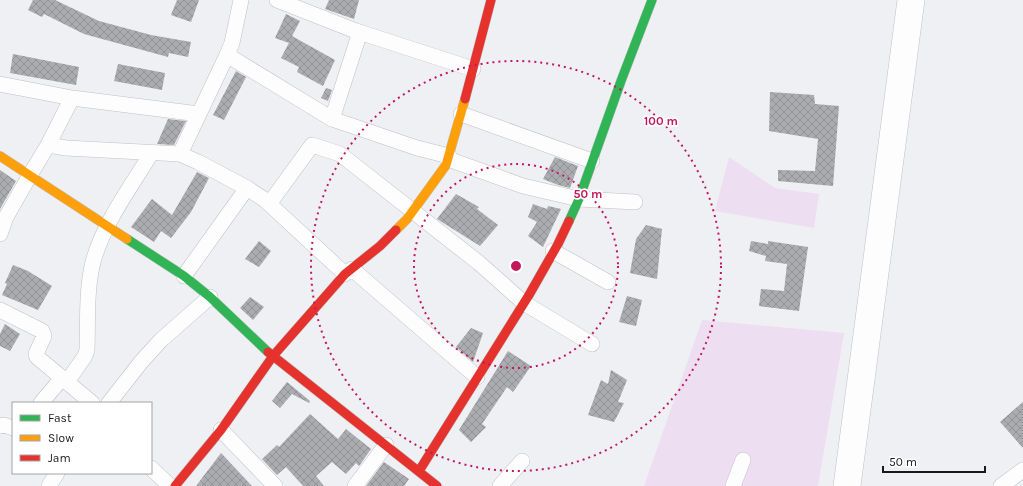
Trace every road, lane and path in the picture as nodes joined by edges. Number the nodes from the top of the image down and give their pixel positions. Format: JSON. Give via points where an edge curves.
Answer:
{"nodes":[{"id":1,"x":241,"y":0,"type":"edge"},
{"id":2,"x":277,"y":0,"type":"edge"},
{"id":3,"x":491,"y":0,"type":"edge"},
{"id":4,"x":652,"y":0,"type":"edge"},
{"id":5,"x":905,"y":0,"type":"edge"},
{"id":6,"x":917,"y":0,"type":"edge"},
{"id":7,"x":360,"y":32,"type":"junction"},
{"id":8,"x":228,"y":55,"type":"junction"},
{"id":9,"x":473,"y":69,"type":"junction"},
{"id":10,"x":0,"y":84,"type":"edge"},
{"id":11,"x":72,"y":98,"type":"junction"},
{"id":12,"x":198,"y":114,"type":"junction"},
{"id":13,"x":462,"y":114,"type":"junction"},
{"id":14,"x":332,"y":119,"type":"junction"},
{"id":15,"x":48,"y":145,"type":"junction"},
{"id":16,"x":152,"y":152,"type":"junction"},
{"id":17,"x":180,"y":154,"type":"junction"},
{"id":18,"x":0,"y":156,"type":"edge"},
{"id":19,"x":449,"y":158,"type":"junction"},
{"id":20,"x":592,"y":161,"type":"junction"},
{"id":21,"x":30,"y":175,"type":"junction"},
{"id":22,"x":247,"y":188,"type":"junction"},
{"id":23,"x":579,"y":199,"type":"junction"},
{"id":24,"x":635,"y":202,"type":"dead end"},
{"id":25,"x":269,"y":204,"type":"junction"},
{"id":26,"x":414,"y":211,"type":"junction"},
{"id":27,"x":107,"y":226,"type":"junction"},
{"id":28,"x":0,"y":234,"type":"edge"},
{"id":29,"x":553,"y":251,"type":"junction"},
{"id":30,"x":348,"y":272,"type":"junction"},
{"id":31,"x":184,"y":276,"type":"junction"},
{"id":32,"x":608,"y":282,"type":"dead end"},
{"id":33,"x":210,"y":297,"type":"junction"},
{"id":34,"x":524,"y":303,"type":"junction"},
{"id":35,"x":0,"y":310,"type":"edge"},
{"id":36,"x":592,"y":344,"type":"dead end"},
{"id":37,"x":273,"y":356,"type":"junction"},
{"id":38,"x":477,"y":378,"type":"junction"},
{"id":39,"x":65,"y":380,"type":"junction"},
{"id":40,"x":42,"y":402,"type":"edge"},
{"id":41,"x":91,"y":402,"type":"edge"},
{"id":42,"x":109,"y":402,"type":"edge"},
{"id":43,"x":0,"y":426,"type":"edge"},
{"id":44,"x":12,"y":428,"type":"edge"},
{"id":45,"x":221,"y":430,"type":"junction"},
{"id":46,"x":386,"y":445,"type":"junction"},
{"id":47,"x":743,"y":460,"type":"dead end"},
{"id":48,"x":522,"y":462,"type":"dead end"},
{"id":49,"x":152,"y":469,"type":"edge"},
{"id":50,"x":1023,"y":470,"type":"edge"},
{"id":51,"x":57,"y":474,"type":"edge"},
{"id":52,"x":421,"y":477,"type":"edge"},
{"id":53,"x":49,"y":486,"type":"edge"},
{"id":54,"x":170,"y":486,"type":"edge"},
{"id":55,"x":175,"y":486,"type":"edge"},
{"id":56,"x":275,"y":486,"type":"edge"},
{"id":57,"x":355,"y":486,"type":"edge"},
{"id":58,"x":437,"y":486,"type":"edge"},
{"id":59,"x":500,"y":486,"type":"edge"},
{"id":60,"x":733,"y":486,"type":"edge"},
{"id":61,"x":841,"y":486,"type":"edge"},
{"id":62,"x":853,"y":486,"type":"edge"},
{"id":63,"x":1001,"y":486,"type":"edge"}],
"edges":[{"from":1,"to":8,"type":"street"},
{"from":2,"to":7,"type":"street"},
{"from":3,"to":9,"type":"street"},
{"from":4,"to":20,"type":"street"},
{"from":5,"to":61,"type":"street"},
{"from":6,"to":62,"type":"street"},
{"from":7,"to":9,"type":"street"},
{"from":7,"to":14,"type":"street"},
{"from":8,"to":12,"type":"street"},
{"from":8,"to":14,"type":"street"},
{"from":9,"to":13,"type":"street"},
{"from":10,"to":11,"type":"street"},
{"from":11,"to":12,"type":"street"},
{"from":11,"to":15,"type":"street"},
{"from":12,"to":17,"type":"street"},
{"from":13,"to":19,"type":"street"},
{"from":13,"to":20,"type":"street"},
{"from":14,"to":19,"type":"street"},
{"from":15,"to":16,"type":"street"},
{"from":15,"to":21,"type":"street"},
{"from":16,"to":17,"type":"street"},
{"from":16,"to":27,"type":"street"},
{"from":17,"to":22,"type":"street"},
{"from":18,"to":21,"type":"street"},
{"from":19,"to":23,"type":"street","via":[[523,186]]},
{"from":19,"to":26,"type":"street"},
{"from":20,"to":23,"type":"street"},
{"from":21,"to":27,"type":"street"},
{"from":21,"to":28,"type":"street","via":[[6,217]]},
{"from":22,"to":25,"type":"street"},
{"from":22,"to":31,"type":"street"},
{"from":23,"to":24,"type":"street"},
{"from":23,"to":29,"type":"street"},
{"from":25,"to":26,"type":"street","via":[[312,145],[340,154]]},
{"from":25,"to":30,"type":"street"},
{"from":26,"to":30,"type":"street","via":[[380,246]]},
{"from":26,"to":34,"type":"street"},
{"from":27,"to":31,"type":"street"},
{"from":27,"to":39,"type":"street","via":[[93,264],[89,290],[87,350]]},
{"from":29,"to":32,"type":"street"},
{"from":29,"to":34,"type":"street"},
{"from":30,"to":37,"type":"street"},
{"from":30,"to":38,"type":"street"},
{"from":31,"to":33,"type":"street"},
{"from":33,"to":37,"type":"street"},
{"from":33,"to":42,"type":"street","via":[[161,340]]},
{"from":34,"to":36,"type":"street"},
{"from":34,"to":38,"type":"street"},
{"from":35,"to":39,"type":"street","via":[[42,331],[44,336],[37,357]]},
{"from":37,"to":45,"type":"street"},
{"from":37,"to":46,"type":"street"},
{"from":38,"to":52,"type":"street"},
{"from":39,"to":40,"type":"street"},
{"from":39,"to":41,"type":"street"},
{"from":43,"to":44,"type":"street"},
{"from":45,"to":55,"type":"street"},
{"from":45,"to":56,"type":"street"},
{"from":46,"to":52,"type":"street"},
{"from":46,"to":57,"type":"street"},
{"from":47,"to":60,"type":"street"},
{"from":48,"to":59,"type":"street"},
{"from":49,"to":54,"type":"street"},
{"from":50,"to":63,"type":"street"},
{"from":51,"to":53,"type":"street"},
{"from":52,"to":58,"type":"street"}]}
